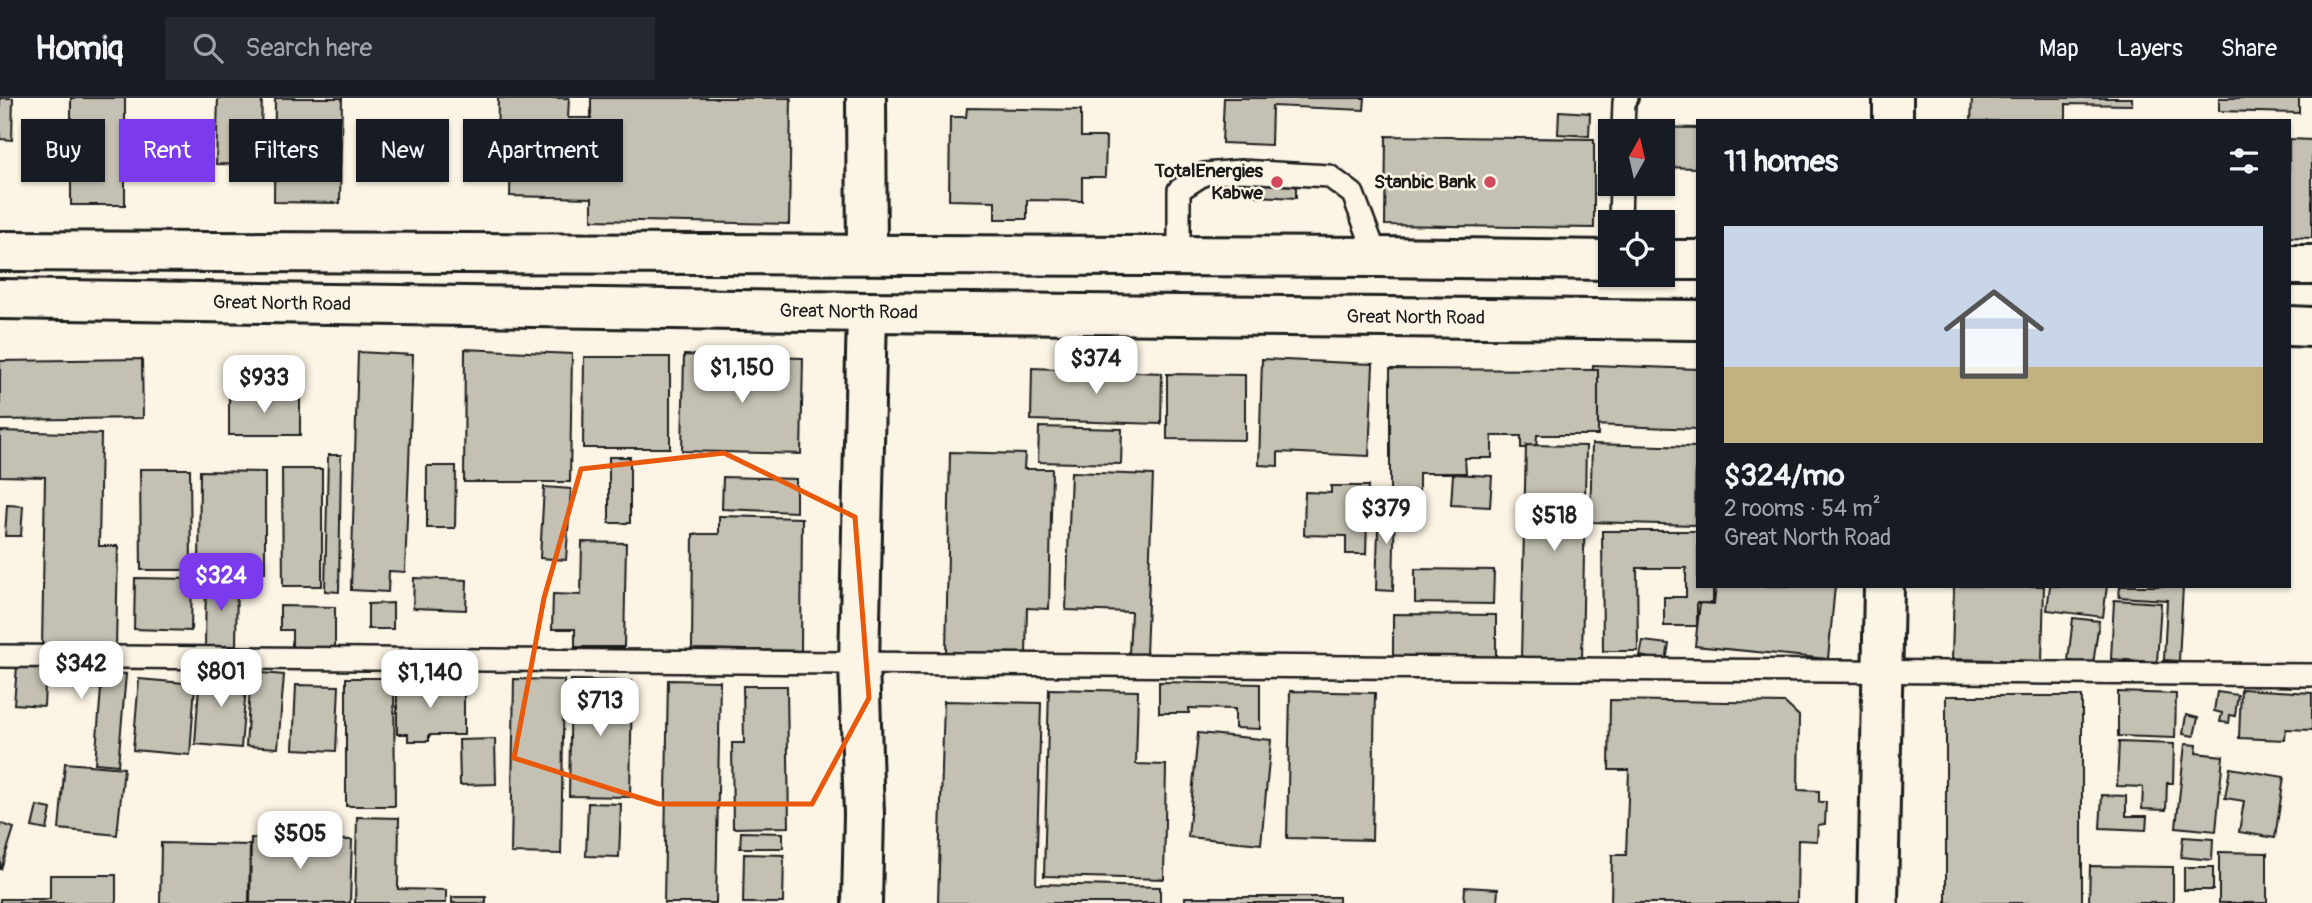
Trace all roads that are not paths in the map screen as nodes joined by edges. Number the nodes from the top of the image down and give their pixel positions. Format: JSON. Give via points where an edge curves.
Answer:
{"nodes":[{"id":1,"x":866,"y":98,"type":"edge"},
{"id":2,"x":1627,"y":98,"type":"edge"},
{"id":3,"x":1893,"y":98,"type":"edge"},
{"id":4,"x":1623,"y":119,"type":"edge"},
{"id":5,"x":1892,"y":119,"type":"edge"},
{"id":6,"x":0,"y":251,"type":"edge"},
{"id":7,"x":867,"y":254,"type":"junction"},
{"id":8,"x":1179,"y":256,"type":"junction"},
{"id":9,"x":1377,"y":257,"type":"junction"},
{"id":10,"x":1474,"y":258,"type":"junction"},
{"id":11,"x":1598,"y":260,"type":"edge"},
{"id":12,"x":1675,"y":260,"type":"edge"},
{"id":13,"x":1696,"y":260,"type":"edge"},
{"id":14,"x":2291,"y":265,"type":"edge"},
{"id":15,"x":2312,"y":265,"type":"edge"},
{"id":16,"x":0,"y":299,"type":"edge"},
{"id":17,"x":867,"y":312,"type":"junction"},
{"id":18,"x":1380,"y":317,"type":"junction"},
{"id":19,"x":1468,"y":318,"type":"junction"},
{"id":20,"x":1696,"y":320,"type":"edge"},
{"id":21,"x":2291,"y":326,"type":"edge"},
{"id":22,"x":2312,"y":327,"type":"edge"},
{"id":23,"x":1884,"y":588,"type":"edge"},
{"id":24,"x":0,"y":656,"type":"edge"},
{"id":25,"x":859,"y":664,"type":"junction"},
{"id":26,"x":1882,"y":671,"type":"junction"},
{"id":27,"x":2312,"y":675,"type":"edge"},
{"id":28,"x":862,"y":903,"type":"edge"},
{"id":29,"x":1878,"y":903,"type":"edge"}],
"edges":[{"from":1,"to":7,"type":"main road"},
{"from":2,"to":4,"type":"lane"},
{"from":3,"to":5,"type":"main road"},
{"from":6,"to":7,"type":"main road"},
{"from":7,"to":8,"type":"main road"},
{"from":8,"to":9,"type":"main road"},
{"from":8,"to":9,"type":"lane","via":[[1179,190],[1204,174],[1241,171],[1329,176],[1353,194]]},
{"from":9,"to":10,"type":"main road"},
{"from":9,"to":18,"type":"main road","via":[[1389,265],[1398,286],[1390,309]]},
{"from":10,"to":11,"type":"main road"},
{"from":10,"to":19,"type":"main road","via":[[1456,268],[1448,286],[1452,306]]},
{"from":12,"to":13,"type":"main road"},
{"from":14,"to":15,"type":"main road"},
{"from":16,"to":17,"type":"main road","name":"Great North Road"},
{"from":17,"to":18,"type":"main road","name":"Great North Road"},
{"from":17,"to":25,"type":"main road"},
{"from":18,"to":19,"type":"main road","name":"Great North Road"},
{"from":19,"to":20,"type":"main road","name":"Great North Road"},
{"from":21,"to":22,"type":"main road"},
{"from":23,"to":26,"type":"main road"},
{"from":24,"to":25,"type":"lane"},
{"from":25,"to":26,"type":"lane"},
{"from":25,"to":28,"type":"main road"},
{"from":26,"to":27,"type":"lane"},
{"from":26,"to":29,"type":"main road"}]}
